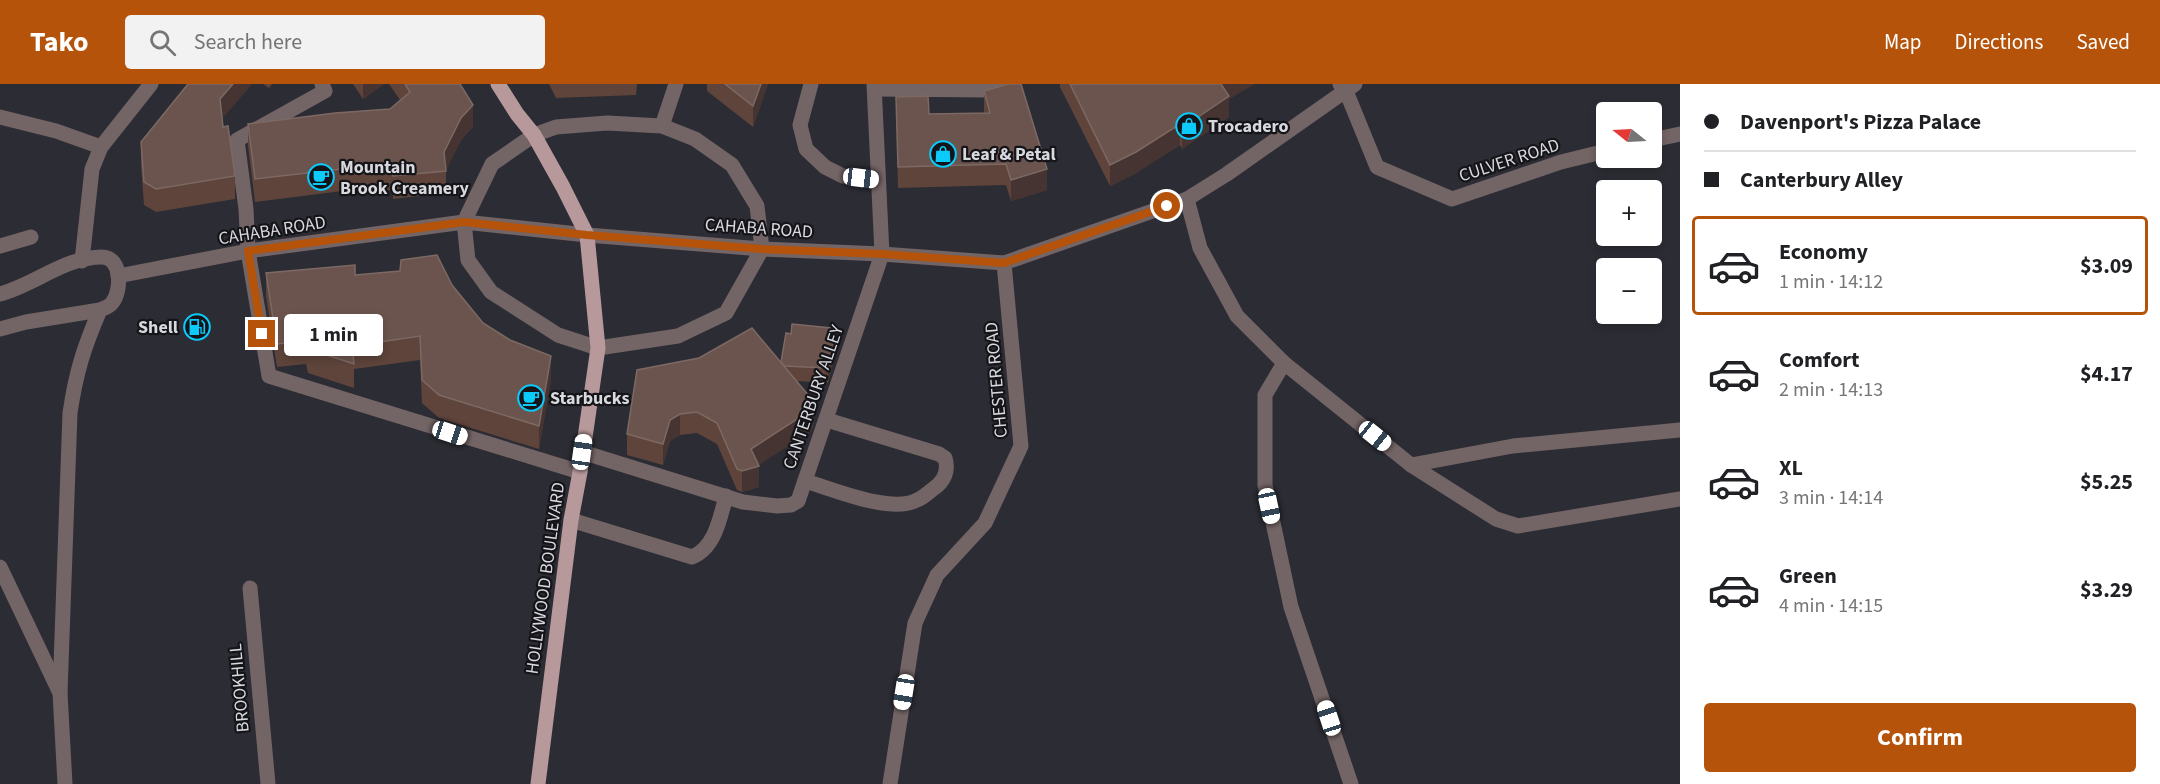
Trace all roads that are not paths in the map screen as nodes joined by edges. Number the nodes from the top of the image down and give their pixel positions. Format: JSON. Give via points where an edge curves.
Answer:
{"nodes":[{"id":1,"x":151,"y":84,"type":"edge"},
{"id":2,"x":322,"y":84,"type":"edge"},
{"id":3,"x":498,"y":84,"type":"edge"},
{"id":4,"x":676,"y":84,"type":"edge"},
{"id":5,"x":811,"y":84,"type":"edge"},
{"id":6,"x":1012,"y":84,"type":"edge"},
{"id":7,"x":874,"y":86,"type":"edge"},
{"id":8,"x":1347,"y":86,"type":"edge"},
{"id":9,"x":0,"y":117,"type":"edge"},
{"id":10,"x":662,"y":126,"type":"junction"},
{"id":11,"x":1680,"y":134,"type":"edge"},
{"id":12,"x":534,"y":135,"type":"junction"},
{"id":13,"x":1662,"y":138,"type":"edge"},
{"id":14,"x":101,"y":147,"type":"junction"},
{"id":15,"x":1596,"y":153,"type":"edge"},
{"id":16,"x":878,"y":180,"type":"junction"},
{"id":17,"x":1187,"y":199,"type":"junction"},
{"id":18,"x":464,"y":222,"type":"junction"},
{"id":19,"x":587,"y":235,"type":"junction"},
{"id":20,"x":31,"y":237,"type":"dead end"},
{"id":21,"x":0,"y":246,"type":"edge"},
{"id":22,"x":762,"y":249,"type":"junction"},
{"id":23,"x":248,"y":251,"type":"junction"},
{"id":24,"x":882,"y":254,"type":"junction"},
{"id":25,"x":82,"y":261,"type":"junction"},
{"id":26,"x":1004,"y":263,"type":"junction"},
{"id":27,"x":118,"y":276,"type":"junction"},
{"id":28,"x":0,"y":294,"type":"edge"},
{"id":29,"x":100,"y":310,"type":"junction"},
{"id":30,"x":0,"y":329,"type":"edge"},
{"id":31,"x":598,"y":348,"type":"junction"},
{"id":32,"x":1284,"y":363,"type":"junction"},
{"id":33,"x":827,"y":420,"type":"junction"},
{"id":34,"x":1680,"y":430,"type":"edge"},
{"id":35,"x":582,"y":452,"type":"junction"},
{"id":36,"x":1411,"y":465,"type":"junction"},
{"id":37,"x":580,"y":472,"type":"junction"},
{"id":38,"x":805,"y":481,"type":"junction"},
{"id":39,"x":726,"y":496,"type":"junction"},
{"id":40,"x":1680,"y":500,"type":"edge"},
{"id":41,"x":571,"y":520,"type":"junction"},
{"id":42,"x":0,"y":567,"type":"edge"},
{"id":43,"x":250,"y":588,"type":"dead end"},
{"id":44,"x":60,"y":693,"type":"junction"},
{"id":45,"x":65,"y":784,"type":"edge"},
{"id":46,"x":268,"y":784,"type":"edge"},
{"id":47,"x":538,"y":784,"type":"edge"},
{"id":48,"x":890,"y":784,"type":"edge"},
{"id":49,"x":1351,"y":784,"type":"edge"}],
"edges":[{"from":1,"to":14,"type":"street"},
{"from":2,"to":23,"type":"street","via":[[325,91],[237,140]]},
{"from":3,"to":12,"type":"main road"},
{"from":4,"to":10,"type":"street"},
{"from":5,"to":16,"type":"street","via":[[800,125],[806,149],[825,168],[843,176]]},
{"from":6,"to":7,"type":"street","via":[[989,90]]},
{"from":7,"to":16,"type":"street","name":"CANTERBURY ALLEY"},
{"from":8,"to":15,"type":"street","name":"CULVER ROAD","via":[[1377,167],[1452,199]]},
{"from":8,"to":17,"type":"street","name":"CAHABA ROAD"},
{"from":9,"to":14,"type":"street"},
{"from":10,"to":12,"type":"street","via":[[607,123],[555,127]]},
{"from":10,"to":22,"type":"street","via":[[695,139],[732,165],[757,206]]},
{"from":11,"to":13,"type":"street"},
{"from":12,"to":18,"type":"street","via":[[492,164]]},
{"from":12,"to":19,"type":"main road"},
{"from":14,"to":25,"type":"street","via":[[92,169]]},
{"from":16,"to":24,"type":"street","name":"CANTERBURY ALLEY"},
{"from":17,"to":26,"type":"street","name":"CAHABA ROAD"},
{"from":17,"to":32,"type":"street","via":[[1200,248],[1237,316]]},
{"from":18,"to":19,"type":"street","name":"CAHABA ROAD"},
{"from":18,"to":23,"type":"street","name":"CAHABA ROAD"},
{"from":18,"to":31,"type":"street","via":[[468,260],[491,292],[558,335]]},
{"from":19,"to":22,"type":"street","name":"CAHABA ROAD"},
{"from":19,"to":31,"type":"main road","name":"HOLLYWOOD BOULEVARD"},
{"from":20,"to":21,"type":"street"},
{"from":22,"to":24,"type":"street","name":"CAHABA ROAD"},
{"from":22,"to":31,"type":"street","via":[[726,313],[678,336]]},
{"from":23,"to":27,"type":"street","name":"CAHABA ROAD"},
{"from":23,"to":37,"type":"street","via":[[269,376]]},
{"from":24,"to":26,"type":"street","name":"CAHABA ROAD"},
{"from":24,"to":33,"type":"street","name":"CANTERBURY ALLEY"},
{"from":25,"to":27,"type":"street","via":[[105,257],[112,261]]},
{"from":25,"to":28,"type":"street"},
{"from":26,"to":48,"type":"street","name":"CHESTER ROAD","via":[[1021,446],[985,523],[937,575],[915,623]]},
{"from":27,"to":29,"type":"street","via":[[116,297]]},
{"from":29,"to":30,"type":"street","via":[[26,321]]},
{"from":29,"to":44,"type":"street","via":[[75,379],[70,413]]},
{"from":31,"to":35,"type":"main road","name":"HOLLYWOOD BOULEVARD"},
{"from":32,"to":36,"type":"street"},
{"from":32,"to":49,"type":"street","via":[[1265,395],[1265,485],[1291,607]]},
{"from":33,"to":38,"type":"street","name":"CANTERBURY ALLEY"},
{"from":33,"to":38,"type":"street","via":[[939,454],[945,458],[945,474],[941,483],[916,501],[900,503],[880,504]]},
{"from":34,"to":36,"type":"street","via":[[1513,446]]},
{"from":35,"to":37,"type":"main road","name":"HOLLYWOOD BOULEVARD"},
{"from":35,"to":39,"type":"street","name":"CANTERBURY ALLEY"},
{"from":36,"to":40,"type":"street","via":[[1496,519],[1518,526]]},
{"from":37,"to":41,"type":"main road","name":"HOLLYWOOD BOULEVARD"},
{"from":38,"to":39,"type":"street","name":"CANTERBURY ALLEY","via":[[798,501],[791,505],[744,502]]},
{"from":39,"to":41,"type":"street","via":[[718,529],[700,554],[692,557]]},
{"from":41,"to":47,"type":"main road","name":"HOLLYWOOD BOULEVARD"},
{"from":42,"to":44,"type":"street"},
{"from":43,"to":46,"type":"street","name":"BROOKHILL"},
{"from":44,"to":45,"type":"street"}]}
